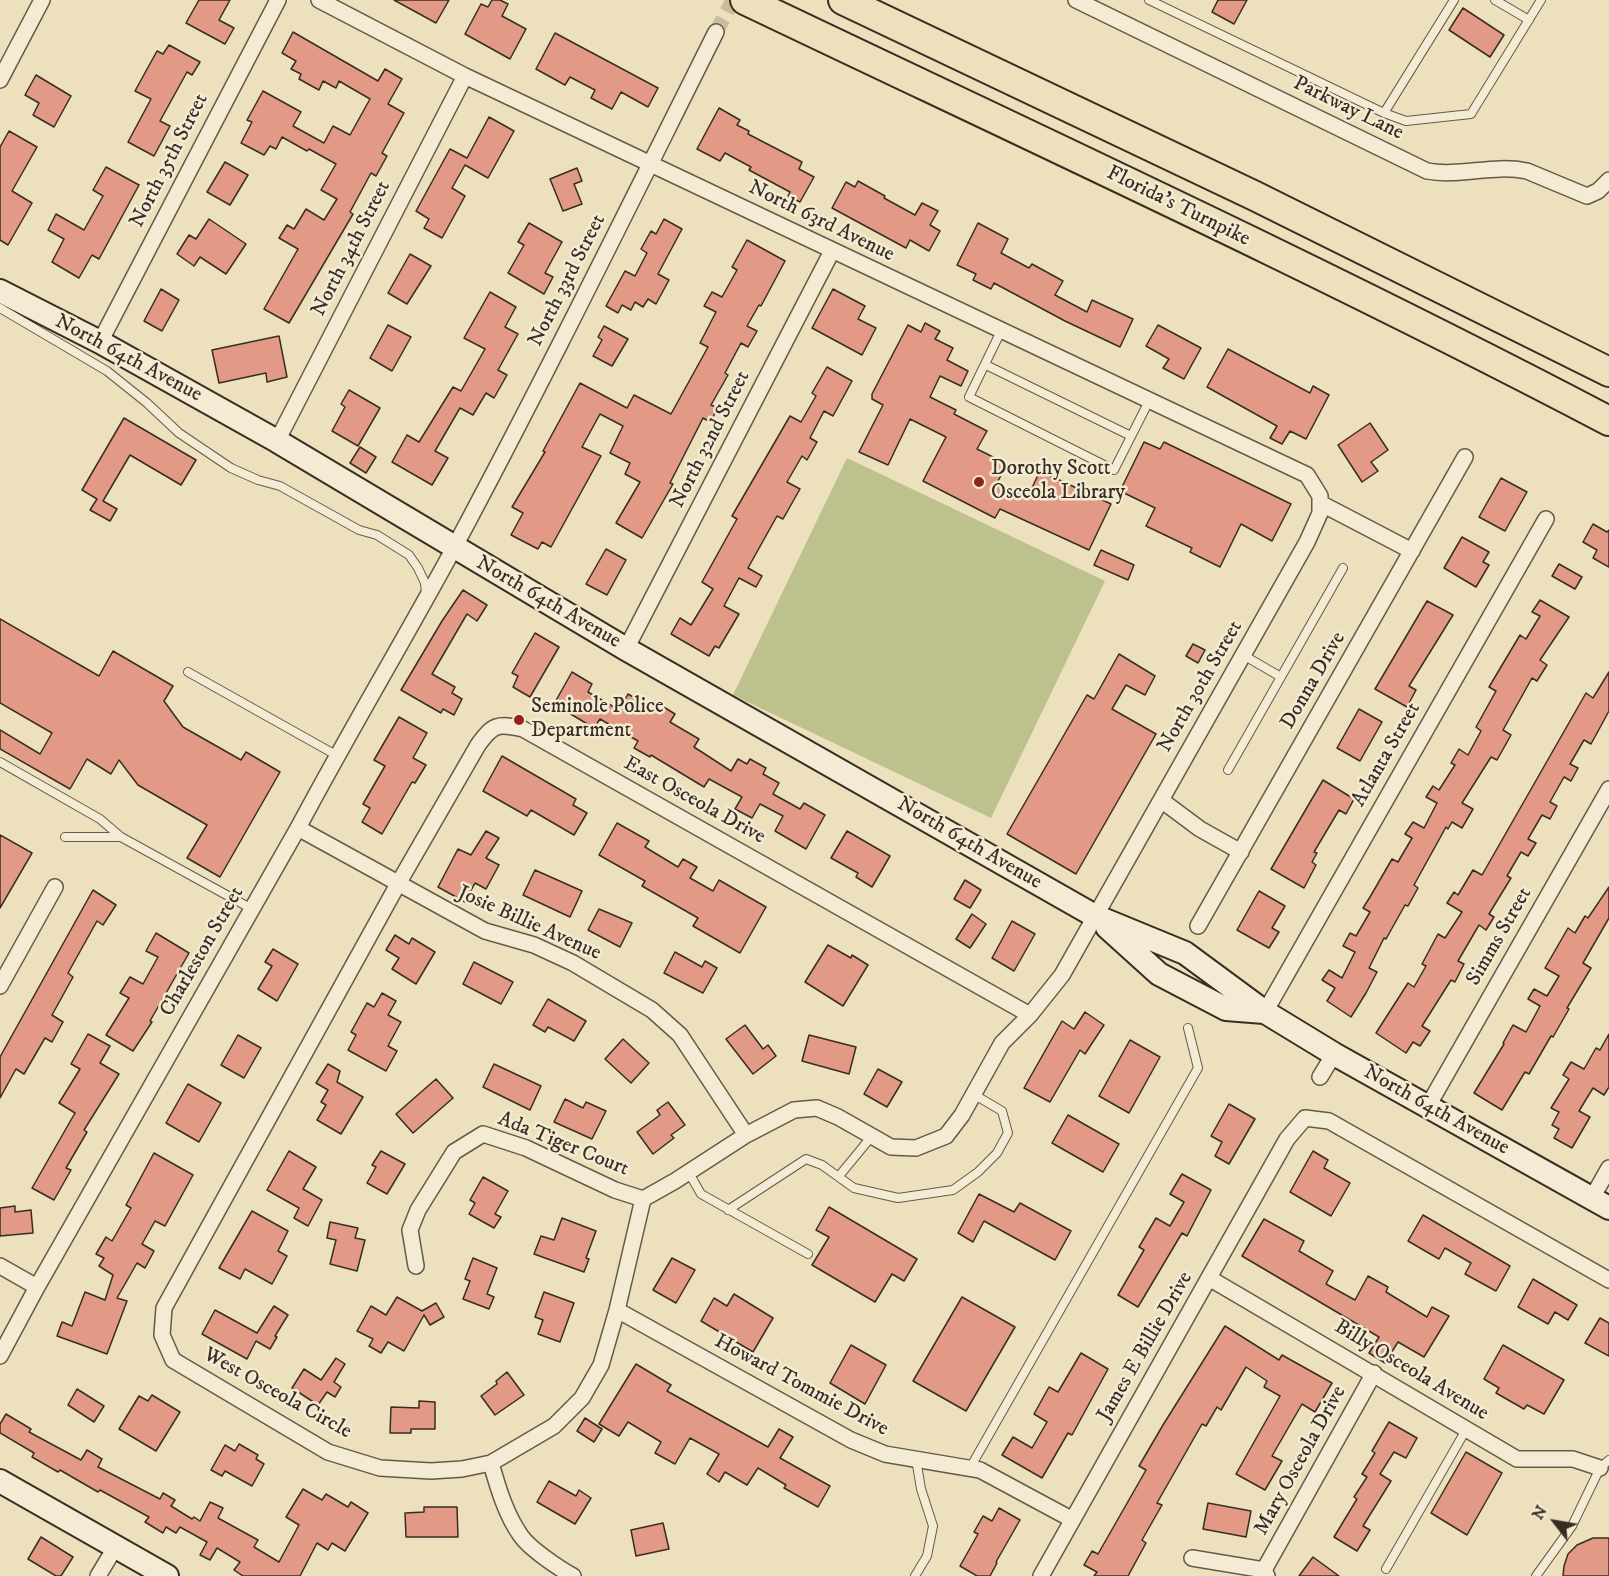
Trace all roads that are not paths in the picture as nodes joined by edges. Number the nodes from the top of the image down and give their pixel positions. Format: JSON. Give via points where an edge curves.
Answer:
{"nodes":[{"id":1,"x":42,"y":0,"type":"edge"},
{"id":2,"x":278,"y":0,"type":"edge"},
{"id":3,"x":319,"y":0,"type":"edge"},
{"id":4,"x":745,"y":0,"type":"edge"},
{"id":5,"x":843,"y":0,"type":"edge"},
{"id":6,"x":1076,"y":0,"type":"edge"},
{"id":7,"x":1149,"y":0,"type":"edge"},
{"id":8,"x":1454,"y":0,"type":"edge"},
{"id":9,"x":1495,"y":0,"type":"edge"},
{"id":10,"x":1541,"y":0,"type":"edge"},
{"id":11,"x":1528,"y":20,"type":"junction"},
{"id":12,"x":716,"y":32,"type":"tunnel mouth"},
{"id":13,"x":465,"y":76,"type":"junction"},
{"id":14,"x":0,"y":80,"type":"edge"},
{"id":15,"x":1384,"y":114,"type":"junction"},
{"id":16,"x":650,"y":164,"type":"junction"},
{"id":17,"x":1609,"y":180,"type":"edge"},
{"id":18,"x":832,"y":251,"type":"junction"},
{"id":19,"x":0,"y":291,"type":"edge"},
{"id":20,"x":0,"y":308,"type":"edge"},
{"id":21,"x":1002,"y":331,"type":"junction"},
{"id":22,"x":100,"y":342,"type":"junction"},
{"id":23,"x":986,"y":365,"type":"junction"},
{"id":24,"x":1609,"y":372,"type":"edge"},
{"id":25,"x":1149,"y":401,"type":"junction"},
{"id":26,"x":1609,"y":421,"type":"edge"},
{"id":27,"x":1131,"y":436,"type":"junction"},
{"id":28,"x":277,"y":441,"type":"junction"},
{"id":29,"x":1466,"y":457,"type":"dead end"},
{"id":30,"x":1320,"y":503,"type":"junction"},
{"id":31,"x":1546,"y":519,"type":"dead end"},
{"id":32,"x":454,"y":547,"type":"junction"},
{"id":33,"x":1412,"y":551,"type":"junction"},
{"id":34,"x":443,"y":568,"type":"joint"},
{"id":35,"x":1343,"y":568,"type":"dead end"},
{"id":36,"x":426,"y":598,"type":"junction"},
{"id":37,"x":626,"y":649,"type":"junction"},
{"id":38,"x":1243,"y":655,"type":"junction"},
{"id":39,"x":188,"y":672,"type":"dead end"},
{"id":40,"x":1281,"y":677,"type":"junction"},
{"id":41,"x":336,"y":755,"type":"junction"},
{"id":42,"x":0,"y":762,"type":"edge"},
{"id":43,"x":1228,"y":770,"type":"dead end"},
{"id":44,"x":1609,"y":789,"type":"edge"},
{"id":45,"x":1161,"y":800,"type":"junction"},
{"id":46,"x":298,"y":828,"type":"junction"},
{"id":47,"x":66,"y":837,"type":"dead end"},
{"id":48,"x":121,"y":837,"type":"junction"},
{"id":49,"x":1241,"y":852,"type":"junction"},
{"id":50,"x":398,"y":884,"type":"junction"},
{"id":51,"x":55,"y":887,"type":"dead end"},
{"id":52,"x":252,"y":909,"type":"junction"},
{"id":53,"x":1095,"y":916,"type":"junction"},
{"id":54,"x":1198,"y":926,"type":"dead end"},
{"id":55,"x":0,"y":986,"type":"edge"},
{"id":56,"x":1265,"y":1012,"type":"junction"},
{"id":57,"x":1030,"y":1015,"type":"junction"},
{"id":58,"x":1188,"y":1028,"type":"dead end"},
{"id":59,"x":1334,"y":1054,"type":"junction"},
{"id":60,"x":1320,"y":1077,"type":"dead end"},
{"id":61,"x":973,"y":1094,"type":"junction"},
{"id":62,"x":1428,"y":1106,"type":"junction"},
{"id":63,"x":746,"y":1135,"type":"junction"},
{"id":64,"x":872,"y":1136,"type":"junction"},
{"id":65,"x":1609,"y":1168,"type":"edge"},
{"id":66,"x":688,"y":1173,"type":"junction"},
{"id":67,"x":839,"y":1176,"type":"junction"},
{"id":68,"x":643,"y":1199,"type":"junction"},
{"id":69,"x":1601,"y":1203,"type":"edge"},
{"id":70,"x":728,"y":1210,"type":"junction"},
{"id":71,"x":808,"y":1254,"type":"dead end"},
{"id":72,"x":0,"y":1266,"type":"edge"},
{"id":73,"x":416,"y":1266,"type":"dead end"},
{"id":74,"x":1209,"y":1278,"type":"junction"},
{"id":75,"x":1609,"y":1280,"type":"edge"},
{"id":76,"x":37,"y":1287,"type":"junction"},
{"id":77,"x":617,"y":1310,"type":"junction"},
{"id":78,"x":0,"y":1356,"type":"edge"},
{"id":79,"x":1374,"y":1373,"type":"junction"},
{"id":80,"x":1467,"y":1428,"type":"junction"},
{"id":81,"x":916,"y":1459,"type":"junction"},
{"id":82,"x":491,"y":1463,"type":"junction"},
{"id":83,"x":1605,"y":1464,"type":"edge"},
{"id":84,"x":970,"y":1468,"type":"junction"},
{"id":85,"x":0,"y":1481,"type":"edge"},
{"id":86,"x":1071,"y":1519,"type":"junction"},
{"id":87,"x":116,"y":1546,"type":"junction"},
{"id":88,"x":1192,"y":1558,"type":"dead end"},
{"id":89,"x":1386,"y":1569,"type":"dead end"},
{"id":90,"x":1265,"y":1573,"type":"edge"},
{"id":91,"x":98,"y":1576,"type":"edge"},
{"id":92,"x":167,"y":1576,"type":"edge"},
{"id":93,"x":573,"y":1576,"type":"edge"},
{"id":94,"x":915,"y":1576,"type":"edge"},
{"id":95,"x":1041,"y":1576,"type":"edge"},
{"id":96,"x":1536,"y":1576,"type":"edge"}],
"edges":[{"from":1,"to":14,"type":"street"},
{"from":2,"to":22,"type":"street","name":"North 35th Street"},
{"from":3,"to":13,"type":"street","name":"North 63rd Avenue"},
{"from":4,"to":26,"type":"highway","name":"Florida's Turnpike","via":[[1248,240]]},
{"from":5,"to":24,"type":"highway","name":"Florida's Turnpike","via":[[1255,196]]},
{"from":6,"to":17,"type":"street","name":"Parkway Lane","via":[[1427,171],[1442,174],[1516,169],[1587,196]]},
{"from":7,"to":15,"type":"lane"},
{"from":8,"to":15,"type":"lane"},
{"from":9,"to":11,"type":"lane"},
{"from":10,"to":11,"type":"lane"},
{"from":11,"to":15,"type":"lane","via":[[1471,114],[1406,121]]},
{"from":12,"to":16,"type":"street","name":"North 33rd Street"},
{"from":13,"to":16,"type":"street","name":"North 63rd Avenue"},
{"from":13,"to":28,"type":"street","name":"North 34th Street"},
{"from":16,"to":18,"type":"street","name":"North 63rd Avenue"},
{"from":16,"to":32,"type":"street","name":"North 33rd Street"},
{"from":18,"to":21,"type":"street","name":"North 63rd Avenue"},
{"from":18,"to":37,"type":"street","name":"North 32nd Street"},
{"from":19,"to":22,"type":"street","name":"North 64th Avenue"},
{"from":20,"to":36,"type":"lane","via":[[107,371],[179,433],[231,468],[280,486],[409,555],[425,583]]},
{"from":21,"to":23,"type":"lane"},
{"from":21,"to":25,"type":"street","name":"North 63rd Avenue"},
{"from":22,"to":28,"type":"street","name":"North 64th Avenue"},
{"from":23,"to":27,"type":"lane"},
{"from":23,"to":27,"type":"lane","via":[[969,397],[1114,470]]},
{"from":25,"to":27,"type":"lane"},
{"from":25,"to":30,"type":"street","name":"North 63rd Avenue","via":[[1307,475]]},
{"from":28,"to":32,"type":"street","name":"North 64th Avenue"},
{"from":29,"to":33,"type":"street","name":"Donna Drive"},
{"from":30,"to":33,"type":"street"},
{"from":30,"to":38,"type":"street","name":"North 30th Street","via":[[1320,513],[1307,542]]},
{"from":31,"to":56,"type":"street","name":"Atlanta Street"},
{"from":32,"to":34,"type":"street","name":"North 33rd Street"},
{"from":32,"to":37,"type":"street","name":"North 64th Avenue"},
{"from":33,"to":49,"type":"street","name":"Donna Drive"},
{"from":34,"to":36,"type":"street","name":"Charleston Street"},
{"from":35,"to":40,"type":"lane"},
{"from":36,"to":41,"type":"street","name":"Charleston Street"},
{"from":37,"to":53,"type":"street","name":"North 64th Avenue"},
{"from":38,"to":40,"type":"lane"},
{"from":38,"to":45,"type":"street","name":"North 30th Street"},
{"from":39,"to":41,"type":"lane"},
{"from":40,"to":43,"type":"lane"},
{"from":41,"to":46,"type":"street","name":"Charleston Street"},
{"from":42,"to":48,"type":"lane","via":[[100,819]]},
{"from":44,"to":62,"type":"street","name":"Simms Street"},
{"from":45,"to":49,"type":"street","via":[[1200,829]]},
{"from":45,"to":53,"type":"street","name":"North 30th Street"},
{"from":46,"to":50,"type":"street","name":"Josie Billie Avenue"},
{"from":46,"to":52,"type":"street","name":"Charleston Street"},
{"from":47,"to":48,"type":"lane"},
{"from":48,"to":52,"type":"lane"},
{"from":49,"to":54,"type":"street","name":"Donna Drive"},
{"from":50,"to":57,"type":"street","name":"East Osceola Drive","via":[[478,745],[489,730],[504,724],[523,729]]},
{"from":50,"to":63,"type":"street","name":"Josie Billie Avenue","via":[[485,931],[534,945],[573,963],[651,1010],[680,1035]]},
{"from":50,"to":82,"type":"street","name":"West Osceola Circle","via":[[164,1308],[162,1335],[173,1360],[328,1452],[381,1468],[431,1471]]},
{"from":51,"to":55,"type":"street"},
{"from":52,"to":76,"type":"street","name":"Charleston Street"},
{"from":53,"to":56,"type":"street","name":"North 64th Avenue","via":[[1185,953]]},
{"from":53,"to":56,"type":"street","name":"North 64th Avenue","via":[[1159,974],[1226,1009]]},
{"from":53,"to":57,"type":"street","via":[[1062,975]]},
{"from":56,"to":59,"type":"street","name":"North 64th Avenue"},
{"from":57,"to":61,"type":"street","via":[[1002,1043]]},
{"from":58,"to":84,"type":"lane","via":[[1198,1068]]},
{"from":59,"to":60,"type":"street"},
{"from":59,"to":62,"type":"street","name":"North 64th Avenue"},
{"from":61,"to":64,"type":"street","via":[[946,1136],[916,1148],[891,1147]]},
{"from":61,"to":67,"type":"lane","via":[[1002,1112],[1008,1133],[997,1153],[953,1190],[898,1198],[854,1188]]},
{"from":62,"to":69,"type":"street","name":"North 64th Avenue"},
{"from":63,"to":64,"type":"street","via":[[794,1110],[817,1108]]},
{"from":63,"to":66,"type":"street"},
{"from":64,"to":67,"type":"lane"},
{"from":65,"to":69,"type":"street"},
{"from":66,"to":68,"type":"street"},
{"from":66,"to":70,"type":"lane","via":[[701,1194]]},
{"from":67,"to":70,"type":"lane","via":[[806,1159]]},
{"from":68,"to":73,"type":"street","name":"Ada Tiger Court","via":[[483,1134],[454,1152],[418,1210],[410,1230]]},
{"from":68,"to":77,"type":"street","name":"West Osceola Circle"},
{"from":70,"to":71,"type":"lane"},
{"from":72,"to":76,"type":"street"},
{"from":74,"to":75,"type":"street","name":"James E Billie Drive","via":[[1287,1138],[1305,1118],[1329,1121]]},
{"from":74,"to":79,"type":"street","name":"Billy Osceola Avenue"},
{"from":74,"to":86,"type":"street","name":"James E Billie Drive"},
{"from":76,"to":78,"type":"street","name":"Charleston Street"},
{"from":77,"to":81,"type":"street","name":"Howard Tommie Drive","via":[[851,1440],[885,1454]]},
{"from":77,"to":82,"type":"street","name":"West Osceola Circle","via":[[601,1365],[582,1398],[554,1426]]},
{"from":79,"to":80,"type":"street","name":"Billy Osceola Avenue"},
{"from":79,"to":90,"type":"street","name":"Mary Osceola Drive"},
{"from":80,"to":83,"type":"street","name":"Billy Osceola Avenue","via":[[1517,1459],[1573,1459]]},
{"from":80,"to":89,"type":"lane"},
{"from":81,"to":84,"type":"street","name":"Howard Tommie Drive"},
{"from":81,"to":94,"type":"lane","via":[[933,1526],[927,1556]]},
{"from":82,"to":93,"type":"street","via":[[501,1498],[522,1538]]},
{"from":83,"to":96,"type":"lane","via":[[1572,1526]]},
{"from":84,"to":86,"type":"street","name":"Howard Tommie Drive"},
{"from":85,"to":87,"type":"street"},
{"from":86,"to":95,"type":"street","name":"James E Billie Drive"},
{"from":87,"to":91,"type":"street"},
{"from":87,"to":92,"type":"street"},
{"from":88,"to":90,"type":"street","name":"Mary Osceola Drive"}]}
